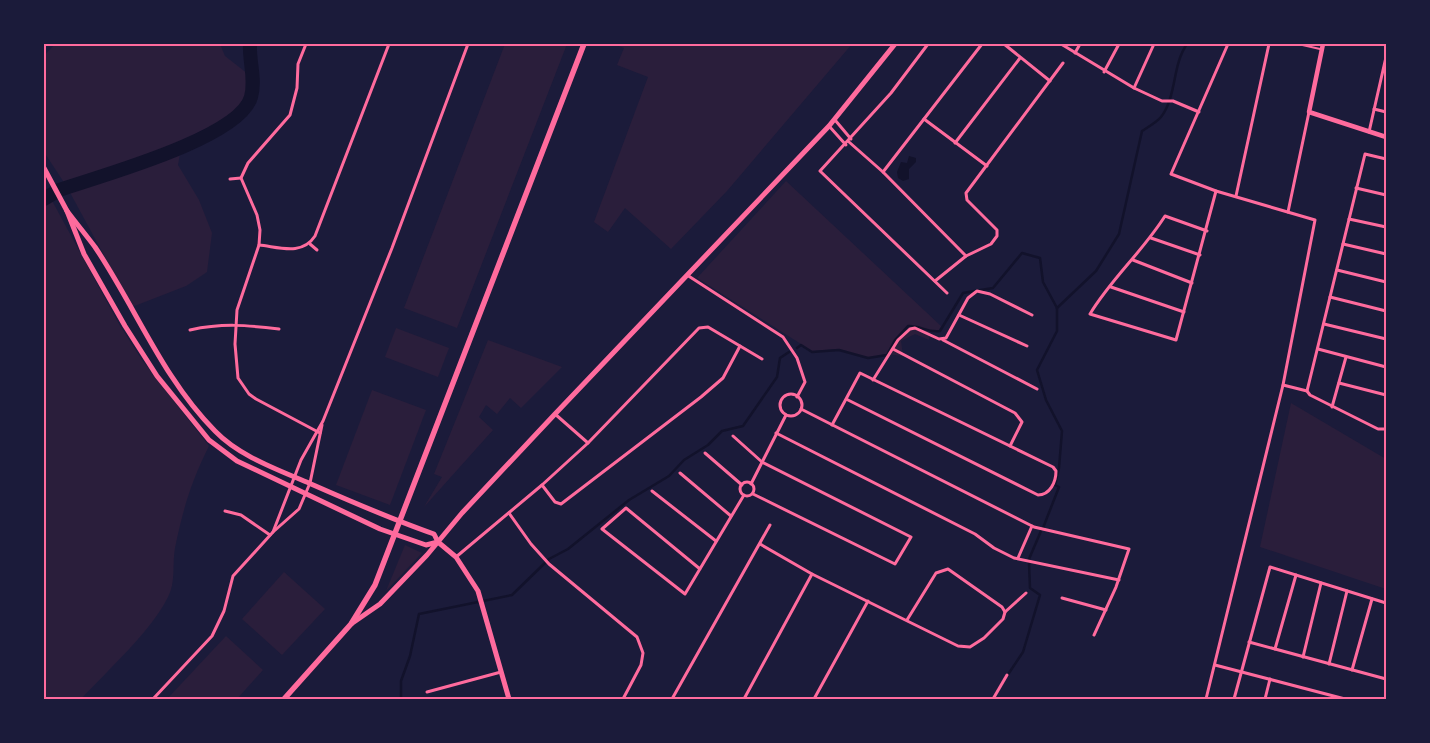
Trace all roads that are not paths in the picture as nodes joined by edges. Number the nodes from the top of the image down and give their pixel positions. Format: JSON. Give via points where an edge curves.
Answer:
{"nodes":[{"id":1,"x":306,"y":44,"type":"edge"},
{"id":2,"x":389,"y":44,"type":"edge"},
{"id":3,"x":468,"y":44,"type":"edge"},
{"id":4,"x":584,"y":44,"type":"edge"},
{"id":5,"x":895,"y":44,"type":"edge"},
{"id":6,"x":928,"y":44,"type":"edge"},
{"id":7,"x":982,"y":44,"type":"edge"},
{"id":8,"x":1004,"y":44,"type":"edge"},
{"id":9,"x":1061,"y":44,"type":"edge"},
{"id":10,"x":1080,"y":44,"type":"edge"},
{"id":11,"x":1119,"y":44,"type":"edge"},
{"id":12,"x":1154,"y":44,"type":"edge"},
{"id":13,"x":1228,"y":44,"type":"edge"},
{"id":14,"x":1269,"y":44,"type":"edge"},
{"id":15,"x":1298,"y":44,"type":"edge"},
{"id":16,"x":1323,"y":44,"type":"edge"},
{"id":17,"x":1322,"y":50,"type":"junction"},
{"id":18,"x":1075,"y":53,"type":"junction"},
{"id":19,"x":1386,"y":57,"type":"edge"},
{"id":20,"x":1020,"y":58,"type":"junction"},
{"id":21,"x":1063,"y":63,"type":"dead end"},
{"id":22,"x":1104,"y":72,"type":"junction"},
{"id":23,"x":1050,"y":81,"type":"junction"},
{"id":24,"x":1134,"y":88,"type":"junction"},
{"id":25,"x":1374,"y":109,"type":"junction"},
{"id":26,"x":1199,"y":112,"type":"junction"},
{"id":27,"x":1309,"y":112,"type":"junction"},
{"id":28,"x":1386,"y":112,"type":"edge"},
{"id":29,"x":924,"y":119,"type":"junction"},
{"id":30,"x":835,"y":120,"type":"junction"},
{"id":31,"x":829,"y":126,"type":"junction"},
{"id":32,"x":1369,"y":132,"type":"junction"},
{"id":33,"x":1386,"y":138,"type":"edge"},
{"id":34,"x":849,"y":142,"type":"junction"},
{"id":35,"x":955,"y":142,"type":"junction"},
{"id":36,"x":1386,"y":159,"type":"edge"},
{"id":37,"x":987,"y":166,"type":"junction"},
{"id":38,"x":44,"y":168,"type":"edge"},
{"id":39,"x":883,"y":172,"type":"junction"},
{"id":40,"x":241,"y":178,"type":"junction"},
{"id":41,"x":230,"y":179,"type":"dead end"},
{"id":42,"x":1356,"y":188,"type":"junction"},
{"id":43,"x":1216,"y":191,"type":"junction"},
{"id":44,"x":1386,"y":195,"type":"edge"},
{"id":45,"x":1236,"y":196,"type":"junction"},
{"id":46,"x":67,"y":210,"type":"junction"},
{"id":47,"x":1288,"y":212,"type":"junction"},
{"id":48,"x":1349,"y":219,"type":"junction"},
{"id":49,"x":1386,"y":227,"type":"edge"},
{"id":50,"x":1206,"y":231,"type":"junction"},
{"id":51,"x":1151,"y":238,"type":"junction"},
{"id":52,"x":310,"y":244,"type":"junction"},
{"id":53,"x":1343,"y":244,"type":"junction"},
{"id":54,"x":259,"y":245,"type":"junction"},
{"id":55,"x":317,"y":250,"type":"dead end"},
{"id":56,"x":1386,"y":254,"type":"edge"},
{"id":57,"x":1200,"y":255,"type":"junction"},
{"id":58,"x":966,"y":256,"type":"junction"},
{"id":59,"x":1133,"y":260,"type":"junction"},
{"id":60,"x":1337,"y":270,"type":"junction"},
{"id":61,"x":686,"y":275,"type":"junction"},
{"id":62,"x":934,"y":281,"type":"junction"},
{"id":63,"x":1192,"y":282,"type":"junction"},
{"id":64,"x":1386,"y":282,"type":"edge"},
{"id":65,"x":1111,"y":287,"type":"junction"},
{"id":66,"x":947,"y":293,"type":"dead end"},
{"id":67,"x":1330,"y":297,"type":"junction"},
{"id":68,"x":1386,"y":311,"type":"edge"},
{"id":69,"x":1184,"y":312,"type":"junction"},
{"id":70,"x":960,"y":314,"type":"junction"},
{"id":71,"x":1032,"y":315,"type":"dead end"},
{"id":72,"x":235,"y":324,"type":"junction"},
{"id":73,"x":1324,"y":324,"type":"junction"},
{"id":74,"x":278,"y":329,"type":"dead end"},
{"id":75,"x":190,"y":330,"type":"dead end"},
{"id":76,"x":943,"y":339,"type":"junction"},
{"id":77,"x":1386,"y":339,"type":"edge"},
{"id":78,"x":740,"y":346,"type":"junction"},
{"id":79,"x":1027,"y":346,"type":"dead end"},
{"id":80,"x":892,"y":349,"type":"junction"},
{"id":81,"x":1318,"y":349,"type":"junction"},
{"id":82,"x":1346,"y":357,"type":"junction"},
{"id":83,"x":762,"y":359,"type":"dead end"},
{"id":84,"x":1386,"y":367,"type":"edge"},
{"id":85,"x":873,"y":380,"type":"junction"},
{"id":86,"x":1339,"y":383,"type":"junction"},
{"id":87,"x":1283,"y":385,"type":"junction"},
{"id":88,"x":1037,"y":389,"type":"dead end"},
{"id":89,"x":1307,"y":391,"type":"junction"},
{"id":90,"x":1386,"y":395,"type":"edge"},
{"id":91,"x":796,"y":396,"type":"junction"},
{"id":92,"x":846,"y":399,"type":"junction"},
{"id":93,"x":1332,"y":407,"type":"junction"},
{"id":94,"x":801,"y":409,"type":"junction"},
{"id":95,"x":555,"y":414,"type":"junction"},
{"id":96,"x":786,"y":415,"type":"junction"},
{"id":97,"x":832,"y":425,"type":"junction"},
{"id":98,"x":1386,"y":429,"type":"edge"},
{"id":99,"x":319,"y":432,"type":"junction"},
{"id":100,"x":776,"y":433,"type":"junction"},
{"id":101,"x":733,"y":436,"type":"dead end"},
{"id":102,"x":588,"y":443,"type":"junction"},
{"id":103,"x":1010,"y":446,"type":"junction"},
{"id":104,"x":705,"y":453,"type":"dead end"},
{"id":105,"x":762,"y":462,"type":"junction"},
{"id":106,"x":680,"y":473,"type":"dead end"},
{"id":107,"x":295,"y":477,"type":"junction"},
{"id":108,"x":310,"y":483,"type":"junction"},
{"id":109,"x":751,"y":484,"type":"junction"},
{"id":110,"x":742,"y":485,"type":"junction"},
{"id":111,"x":542,"y":486,"type":"junction"},
{"id":112,"x":291,"y":487,"type":"junction"},
{"id":113,"x":652,"y":491,"type":"dead end"},
{"id":114,"x":305,"y":493,"type":"junction"},
{"id":115,"x":752,"y":494,"type":"junction"},
{"id":116,"x":744,"y":495,"type":"junction"},
{"id":117,"x":225,"y":511,"type":"dead end"},
{"id":118,"x":509,"y":513,"type":"junction"},
{"id":119,"x":731,"y":516,"type":"junction"},
{"id":120,"x":401,"y":523,"type":"junction"},
{"id":121,"x":770,"y":525,"type":"dead end"},
{"id":122,"x":1032,"y":526,"type":"junction"},
{"id":123,"x":274,"y":532,"type":"junction"},
{"id":124,"x":396,"y":535,"type":"junction"},
{"id":125,"x":270,"y":536,"type":"junction"},
{"id":126,"x":716,"y":541,"type":"junction"},
{"id":127,"x":438,"y":542,"type":"junction"},
{"id":128,"x":760,"y":544,"type":"junction"},
{"id":129,"x":456,"y":557,"type":"junction"},
{"id":130,"x":1018,"y":558,"type":"junction"},
{"id":131,"x":700,"y":569,"type":"junction"},
{"id":132,"x":812,"y":574,"type":"junction"},
{"id":133,"x":1296,"y":575,"type":"junction"},
{"id":134,"x":1119,"y":580,"type":"junction"},
{"id":135,"x":1321,"y":583,"type":"junction"},
{"id":136,"x":1347,"y":591,"type":"junction"},
{"id":137,"x":1026,"y":593,"type":"dead end"},
{"id":138,"x":1062,"y":598,"type":"dead end"},
{"id":139,"x":1372,"y":599,"type":"junction"},
{"id":140,"x":868,"y":601,"type":"junction"},
{"id":141,"x":1386,"y":603,"type":"edge"},
{"id":142,"x":1106,"y":610,"type":"junction"},
{"id":143,"x":1005,"y":612,"type":"junction"},
{"id":144,"x":907,"y":620,"type":"junction"},
{"id":145,"x":351,"y":624,"type":"junction"},
{"id":146,"x":1094,"y":636,"type":"dead end"},
{"id":147,"x":1249,"y":642,"type":"junction"},
{"id":148,"x":1275,"y":649,"type":"junction"},
{"id":149,"x":1303,"y":657,"type":"junction"},
{"id":150,"x":1329,"y":664,"type":"junction"},
{"id":151,"x":1215,"y":665,"type":"junction"},
{"id":152,"x":1352,"y":670,"type":"junction"},
{"id":153,"x":501,"y":672,"type":"junction"},
{"id":154,"x":1241,"y":672,"type":"junction"},
{"id":155,"x":1007,"y":676,"type":"dead end"},
{"id":156,"x":1270,"y":679,"type":"junction"},
{"id":157,"x":1386,"y":679,"type":"edge"},
{"id":158,"x":427,"y":692,"type":"dead end"},
{"id":159,"x":153,"y":699,"type":"edge"},
{"id":160,"x":284,"y":699,"type":"edge"},
{"id":161,"x":509,"y":699,"type":"edge"},
{"id":162,"x":623,"y":699,"type":"edge"},
{"id":163,"x":672,"y":699,"type":"edge"},
{"id":164,"x":744,"y":699,"type":"edge"},
{"id":165,"x":814,"y":699,"type":"edge"},
{"id":166,"x":993,"y":699,"type":"edge"},
{"id":167,"x":1206,"y":699,"type":"edge"},
{"id":168,"x":1234,"y":699,"type":"edge"},
{"id":169,"x":1264,"y":699,"type":"edge"},
{"id":170,"x":1345,"y":699,"type":"edge"}],
"edges":[{"from":1,"to":40,"type":"street","via":[[298,64],[297,88],[290,115],[248,164]]},
{"from":2,"to":52,"type":"street"},
{"from":3,"to":99,"type":"street"},
{"from":4,"to":120,"type":"highway"},
{"from":5,"to":30,"type":"main road"},
{"from":6,"to":34,"type":"street"},
{"from":7,"to":29,"type":"street"},
{"from":8,"to":20,"type":"street"},
{"from":9,"to":18,"type":"street"},
{"from":10,"to":18,"type":"street"},
{"from":11,"to":22,"type":"street"},
{"from":12,"to":24,"type":"street"},
{"from":13,"to":26,"type":"street"},
{"from":14,"to":45,"type":"street"},
{"from":15,"to":17,"type":"lane"},
{"from":16,"to":17,"type":"street"},
{"from":17,"to":27,"type":"street"},
{"from":18,"to":22,"type":"street"},
{"from":19,"to":25,"type":"street"},
{"from":20,"to":23,"type":"street"},
{"from":20,"to":35,"type":"street"},
{"from":21,"to":23,"type":"street"},
{"from":22,"to":24,"type":"street"},
{"from":23,"to":37,"type":"street"},
{"from":24,"to":26,"type":"street"},
{"from":25,"to":28,"type":"street"},
{"from":25,"to":32,"type":"street"},
{"from":26,"to":43,"type":"street","via":[[1171,174]]},
{"from":27,"to":32,"type":"street"},
{"from":27,"to":47,"type":"street"},
{"from":29,"to":35,"type":"street"},
{"from":29,"to":39,"type":"street"},
{"from":30,"to":31,"type":"main road"},
{"from":30,"to":34,"type":"street"},
{"from":31,"to":34,"type":"street"},
{"from":31,"to":61,"type":"main road"},
{"from":32,"to":33,"type":"street"},
{"from":34,"to":39,"type":"street"},
{"from":34,"to":62,"type":"street","via":[[820,171]]},
{"from":35,"to":37,"type":"street"},
{"from":36,"to":42,"type":"street","via":[[1365,154]]},
{"from":37,"to":58,"type":"street","via":[[965,197],[997,230],[997,236],[991,244]]},
{"from":38,"to":46,"type":"main road"},
{"from":39,"to":58,"type":"street"},
{"from":40,"to":41,"type":"street"},
{"from":40,"to":54,"type":"street","via":[[257,215]]},
{"from":42,"to":44,"type":"street"},
{"from":42,"to":48,"type":"street"},
{"from":43,"to":45,"type":"street"},
{"from":43,"to":50,"type":"street"},
{"from":45,"to":47,"type":"street"},
{"from":46,"to":107,"type":"main road","via":[[95,248],[166,369],[204,420],[239,450]]},
{"from":46,"to":112,"type":"main road","via":[[84,254],[125,326],[157,376],[196,426],[214,445],[237,461]]},
{"from":47,"to":87,"type":"street","via":[[1315,220]]},
{"from":48,"to":49,"type":"street"},
{"from":48,"to":53,"type":"street"},
{"from":50,"to":51,"type":"street","via":[[1165,216]]},
{"from":50,"to":57,"type":"street"},
{"from":51,"to":57,"type":"street"},
{"from":51,"to":59,"type":"street"},
{"from":52,"to":54,"type":"street","via":[[295,249]]},
{"from":52,"to":55,"type":"street"},
{"from":53,"to":56,"type":"street"},
{"from":53,"to":60,"type":"street"},
{"from":54,"to":72,"type":"street","via":[[241,293]]},
{"from":57,"to":63,"type":"street"},
{"from":58,"to":62,"type":"street"},
{"from":59,"to":63,"type":"street"},
{"from":59,"to":65,"type":"street"},
{"from":60,"to":64,"type":"street"},
{"from":60,"to":67,"type":"street"},
{"from":61,"to":91,"type":"street","via":[[783,338],[797,358],[804,382]]},
{"from":61,"to":95,"type":"main road"},
{"from":62,"to":66,"type":"street"},
{"from":63,"to":69,"type":"street"},
{"from":65,"to":69,"type":"street"},
{"from":65,"to":69,"type":"street","via":[[1090,314],[1176,340]]},
{"from":67,"to":68,"type":"street"},
{"from":67,"to":73,"type":"street"},
{"from":70,"to":71,"type":"street","via":[[972,294],[983,291]]},
{"from":70,"to":76,"type":"street"},
{"from":70,"to":79,"type":"street"},
{"from":72,"to":74,"type":"street"},
{"from":72,"to":75,"type":"street","via":[[216,324]]},
{"from":72,"to":99,"type":"street","via":[[238,378],[244,387],[256,399]]},
{"from":73,"to":77,"type":"street"},
{"from":73,"to":81,"type":"street"},
{"from":76,"to":80,"type":"street","via":[[915,328],[903,334]]},
{"from":76,"to":88,"type":"street"},
{"from":78,"to":83,"type":"street"},
{"from":78,"to":102,"type":"street","via":[[708,327],[699,328]]},
{"from":78,"to":111,"type":"street","via":[[723,378],[561,504],[555,502]]},
{"from":80,"to":85,"type":"street"},
{"from":80,"to":103,"type":"street","via":[[1015,413],[1022,422]]},
{"from":81,"to":82,"type":"street"},
{"from":81,"to":89,"type":"street"},
{"from":82,"to":84,"type":"street"},
{"from":82,"to":86,"type":"street"},
{"from":85,"to":92,"type":"street","via":[[860,373]]},
{"from":85,"to":103,"type":"street"},
{"from":86,"to":90,"type":"street"},
{"from":86,"to":93,"type":"street"},
{"from":87,"to":89,"type":"street"},
{"from":87,"to":151,"type":"street"},
{"from":89,"to":93,"type":"street"},
{"from":91,"to":94,"type":"street","via":[[801,402]]},
{"from":91,"to":96,"type":"street","via":[[781,400],[780,407]]},
{"from":92,"to":97,"type":"street"},
{"from":92,"to":103,"type":"street","via":[[1044,495],[1049,491],[1056,471]]},
{"from":93,"to":98,"type":"street","via":[[1378,430]]},
{"from":94,"to":96,"type":"street","via":[[796,414]]},
{"from":94,"to":97,"type":"street"},
{"from":95,"to":102,"type":"street"},
{"from":95,"to":127,"type":"main road"},
{"from":96,"to":100,"type":"street"},
{"from":97,"to":122,"type":"street"},
{"from":99,"to":107,"type":"street","via":[[301,460]]},
{"from":99,"to":108,"type":"street"},
{"from":100,"to":105,"type":"street"},
{"from":100,"to":130,"type":"street","via":[[975,534],[1004,554]]},
{"from":101,"to":105,"type":"street"},
{"from":102,"to":111,"type":"street"},
{"from":104,"to":110,"type":"street"},
{"from":105,"to":109,"type":"street"},
{"from":105,"to":115,"type":"street","via":[[911,537],[895,564]]},
{"from":106,"to":119,"type":"street"},
{"from":107,"to":108,"type":"main road"},
{"from":107,"to":112,"type":"street"},
{"from":108,"to":114,"type":"street"},
{"from":108,"to":120,"type":"main road"},
{"from":109,"to":110,"type":"street"},
{"from":109,"to":115,"type":"street"},
{"from":110,"to":116,"type":"street"},
{"from":111,"to":118,"type":"street"},
{"from":112,"to":114,"type":"main road"},
{"from":112,"to":123,"type":"street"},
{"from":113,"to":126,"type":"street"},
{"from":114,"to":123,"type":"street","via":[[300,509]]},
{"from":114,"to":124,"type":"main road"},
{"from":115,"to":116,"type":"street"},
{"from":116,"to":119,"type":"street"},
{"from":117,"to":125,"type":"street","via":[[241,515]]},
{"from":118,"to":129,"type":"street"},
{"from":118,"to":162,"type":"street","via":[[549,564],[637,637],[643,653],[641,665]]},
{"from":119,"to":126,"type":"street"},
{"from":120,"to":124,"type":"highway"},
{"from":120,"to":127,"type":"main road","via":[[434,534]]},
{"from":121,"to":128,"type":"street"},
{"from":122,"to":130,"type":"street"},
{"from":122,"to":134,"type":"street","via":[[1129,549]]},
{"from":123,"to":125,"type":"street"},
{"from":124,"to":127,"type":"main road","via":[[426,545]]},
{"from":124,"to":145,"type":"highway","via":[[375,585]]},
{"from":125,"to":159,"type":"street","via":[[233,576],[224,611],[212,636]]},
{"from":126,"to":131,"type":"street"},
{"from":127,"to":129,"type":"main road"},
{"from":127,"to":145,"type":"main road","via":[[380,604]]},
{"from":128,"to":132,"type":"street"},
{"from":128,"to":163,"type":"street"},
{"from":129,"to":153,"type":"main road","via":[[478,591]]},
{"from":130,"to":134,"type":"street"},
{"from":131,"to":131,"type":"street","via":[[626,508],[602,528],[685,594]]},
{"from":132,"to":140,"type":"street"},
{"from":132,"to":164,"type":"street"},
{"from":133,"to":135,"type":"street"},
{"from":133,"to":147,"type":"street","via":[[1270,567]]},
{"from":133,"to":148,"type":"street"},
{"from":134,"to":142,"type":"street"},
{"from":135,"to":136,"type":"street"},
{"from":135,"to":149,"type":"street"},
{"from":136,"to":139,"type":"street"},
{"from":136,"to":150,"type":"street"},
{"from":137,"to":143,"type":"street"},
{"from":138,"to":142,"type":"street"},
{"from":139,"to":141,"type":"street"},
{"from":139,"to":152,"type":"street"},
{"from":140,"to":144,"type":"street"},
{"from":140,"to":165,"type":"street"},
{"from":142,"to":146,"type":"street"},
{"from":143,"to":144,"type":"street","via":[[984,638],[970,647],[958,646]]},
{"from":143,"to":144,"type":"street","via":[[948,569],[936,573]]},
{"from":145,"to":160,"type":"highway"},
{"from":147,"to":148,"type":"street"},
{"from":147,"to":154,"type":"street"},
{"from":148,"to":149,"type":"street"},
{"from":149,"to":150,"type":"street"},
{"from":150,"to":152,"type":"street"},
{"from":151,"to":154,"type":"street"},
{"from":151,"to":167,"type":"street"},
{"from":152,"to":157,"type":"street"},
{"from":153,"to":158,"type":"street"},
{"from":153,"to":161,"type":"main road"},
{"from":154,"to":156,"type":"street"},
{"from":154,"to":168,"type":"street"},
{"from":155,"to":166,"type":"street"},
{"from":156,"to":169,"type":"street"},
{"from":156,"to":170,"type":"street"}]}
